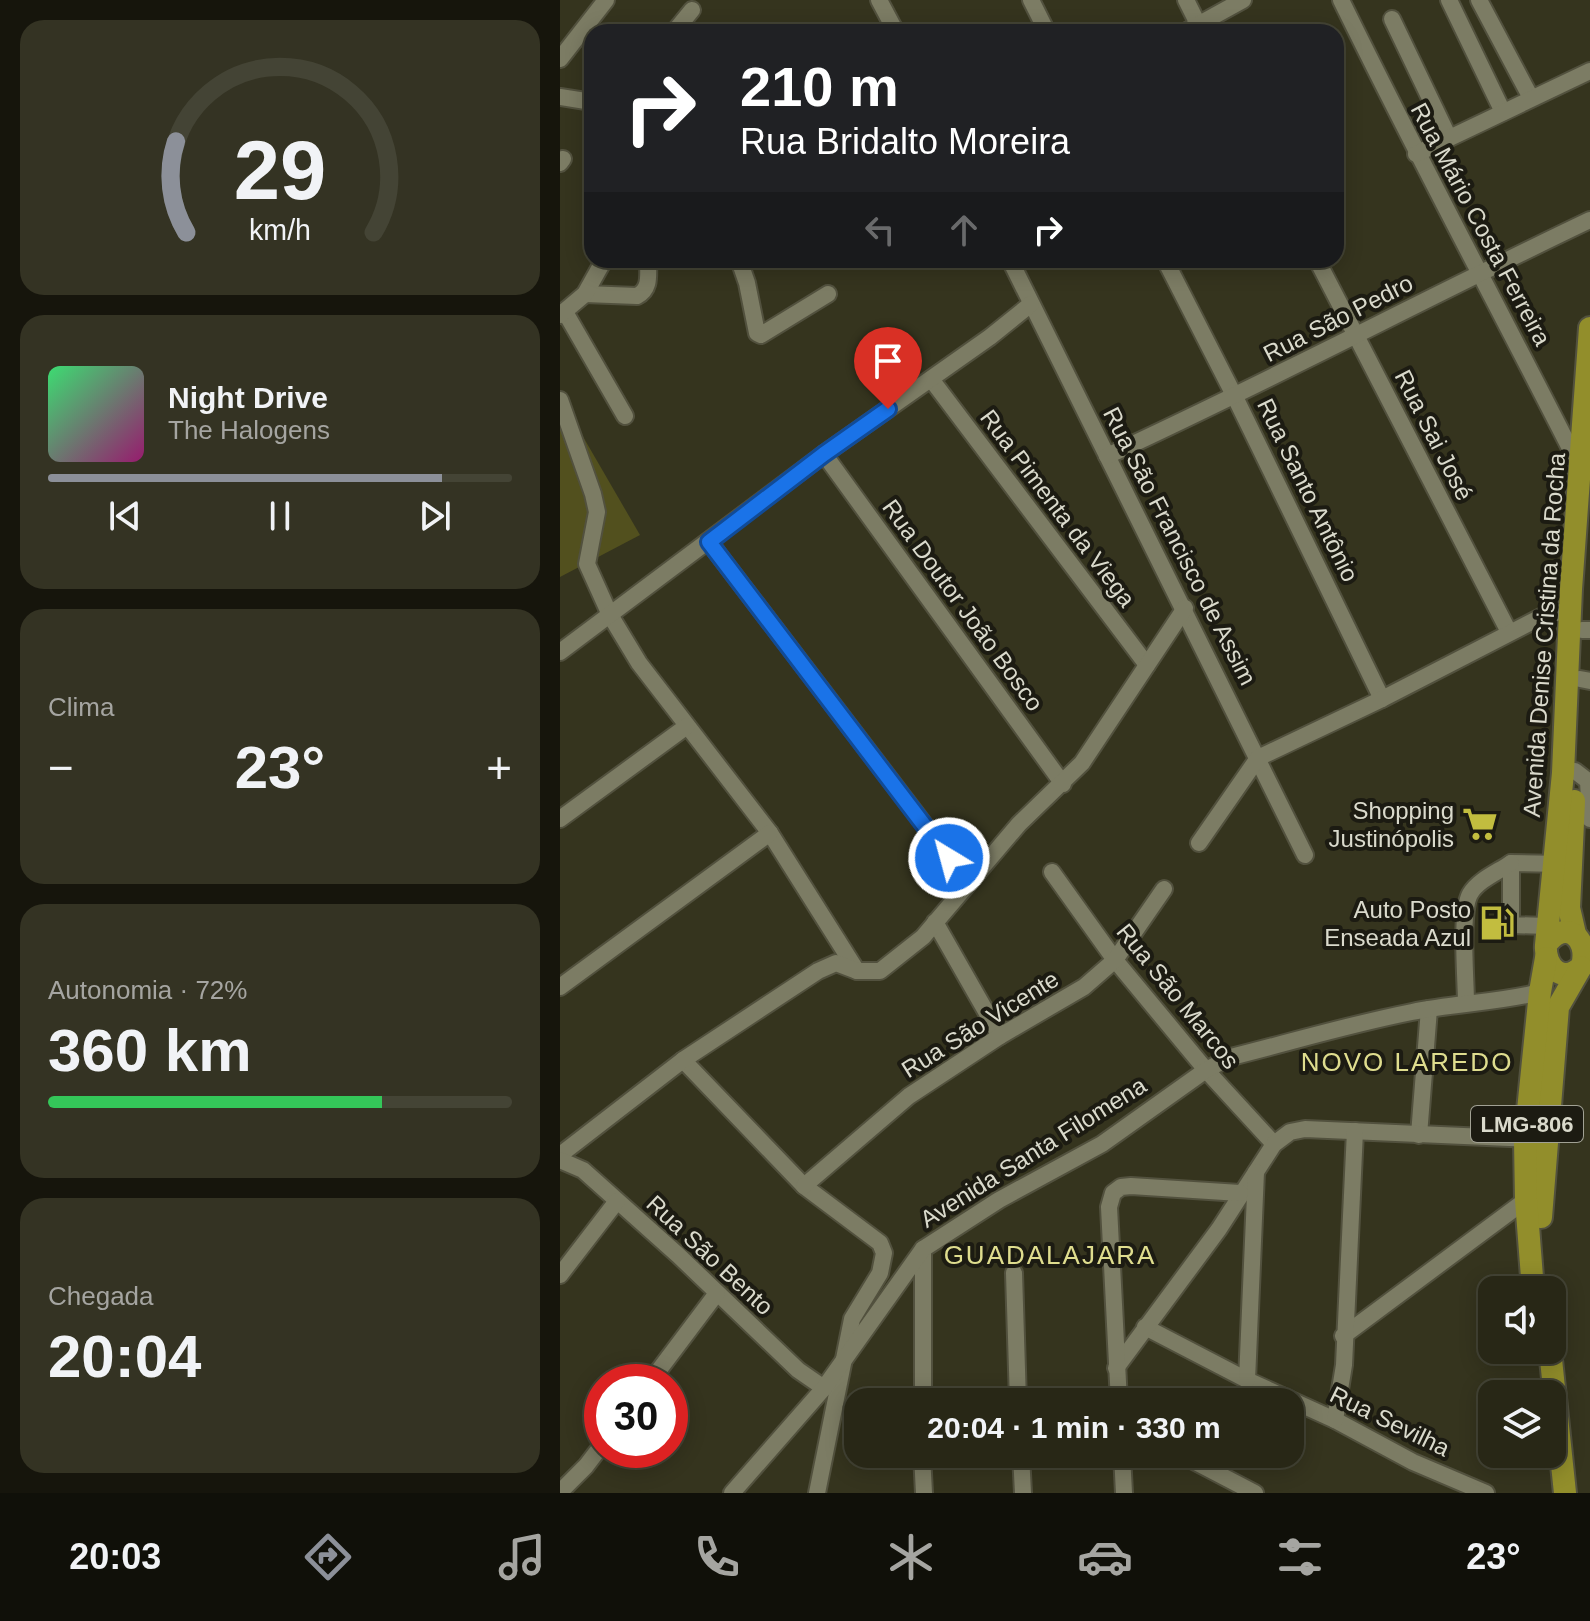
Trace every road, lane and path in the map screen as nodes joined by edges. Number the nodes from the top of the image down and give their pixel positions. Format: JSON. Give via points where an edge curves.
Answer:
{"nodes":[{"id":1,"x":606,"y":0,"type":"edge"},
{"id":2,"x":879,"y":0,"type":"edge"},
{"id":3,"x":1031,"y":0,"type":"edge"},
{"id":4,"x":1186,"y":0,"type":"edge"},
{"id":5,"x":1243,"y":0,"type":"edge"},
{"id":6,"x":1341,"y":0,"type":"edge"},
{"id":7,"x":1449,"y":0,"type":"edge"},
{"id":8,"x":1479,"y":0,"type":"edge"},
{"id":9,"x":692,"y":10,"type":"dead end"},
{"id":10,"x":1392,"y":19,"type":"dead end"},
{"id":11,"x":587,"y":24,"type":"edge"},
{"id":12,"x":681,"y":24,"type":"edge"},
{"id":13,"x":892,"y":24,"type":"edge"},
{"id":14,"x":1043,"y":24,"type":"edge"},
{"id":15,"x":1193,"y":24,"type":"edge"},
{"id":16,"x":1203,"y":24,"type":"edge"},
{"id":17,"x":584,"y":28,"type":"edge"},
{"id":18,"x":560,"y":59,"type":"edge"},
{"id":19,"x":1590,"y":71,"type":"edge"},
{"id":20,"x":560,"y":97,"type":"edge"},
{"id":21,"x":1531,"y":98,"type":"junction"},
{"id":22,"x":584,"y":101,"type":"edge"},
{"id":23,"x":1503,"y":112,"type":"junction"},
{"id":24,"x":1449,"y":138,"type":"junction"},
{"id":25,"x":1416,"y":154,"type":"junction"},
{"id":26,"x":1590,"y":220,"type":"edge"},
{"id":27,"x":600,"y":268,"type":"edge"},
{"id":28,"x":648,"y":268,"type":"edge"},
{"id":29,"x":742,"y":268,"type":"edge"},
{"id":30,"x":1014,"y":268,"type":"edge"},
{"id":31,"x":1169,"y":268,"type":"edge"},
{"id":32,"x":1321,"y":268,"type":"edge"},
{"id":33,"x":1481,"y":272,"type":"junction"},
{"id":34,"x":585,"y":294,"type":"junction"},
{"id":35,"x":828,"y":294,"type":"dead end"},
{"id":36,"x":1031,"y":304,"type":"junction"},
{"id":37,"x":563,"y":313,"type":"edge"},
{"id":38,"x":1590,"y":328,"type":"edge"},
{"id":39,"x":1356,"y":336,"type":"junction"},
{"id":40,"x":931,"y":379,"type":"junction"},
{"id":41,"x":1235,"y":397,"type":"junction"},
{"id":42,"x":560,"y":400,"type":"edge"},
{"id":43,"x":625,"y":416,"type":"dead end"},
{"id":44,"x":824,"y":454,"type":"junction"},
{"id":45,"x":1107,"y":456,"type":"junction"},
{"id":46,"x":1580,"y":468,"type":"junction"},
{"id":47,"x":1590,"y":532,"type":"edge"},
{"id":48,"x":709,"y":542,"type":"junction"},
{"id":49,"x":1185,"y":608,"type":"junction"},
{"id":50,"x":1569,"y":611,"type":"junction"},
{"id":51,"x":610,"y":615,"type":"junction"},
{"id":52,"x":1586,"y":630,"type":"edge"},
{"id":53,"x":1509,"y":632,"type":"junction"},
{"id":54,"x":560,"y":652,"type":"edge"},
{"id":55,"x":1147,"y":665,"type":"junction"},
{"id":56,"x":1585,"y":680,"type":"edge"},
{"id":57,"x":1382,"y":699,"type":"junction"},
{"id":58,"x":687,"y":726,"type":"junction"},
{"id":59,"x":1258,"y":758,"type":"junction"},
{"id":60,"x":1575,"y":771,"type":"junction"},
{"id":61,"x":1063,"y":784,"type":"junction"},
{"id":62,"x":560,"y":819,"type":"edge"},
{"id":63,"x":1590,"y":819,"type":"edge"},
{"id":64,"x":770,"y":833,"type":"junction"},
{"id":65,"x":1199,"y":843,"type":"dead end"},
{"id":66,"x":1305,"y":855,"type":"dead end"},
{"id":67,"x":1511,"y":863,"type":"junction"},
{"id":68,"x":1562,"y":864,"type":"junction"},
{"id":69,"x":1052,"y":872,"type":"dead end"},
{"id":70,"x":968,"y":882,"type":"junction"},
{"id":71,"x":1164,"y":889,"type":"dead end"},
{"id":72,"x":935,"y":922,"type":"junction"},
{"id":73,"x":1547,"y":943,"type":"junction"},
{"id":74,"x":1584,"y":946,"type":"edge"},
{"id":75,"x":1115,"y":960,"type":"junction"},
{"id":76,"x":857,"y":971,"type":"junction"},
{"id":77,"x":560,"y":987,"type":"edge"},
{"id":78,"x":1540,"y":992,"type":"junction"},
{"id":79,"x":1509,"y":1000,"type":"junction"},
{"id":80,"x":1466,"y":1003,"type":"junction"},
{"id":81,"x":1429,"y":1009,"type":"junction"},
{"id":82,"x":1539,"y":1014,"type":"junction"},
{"id":83,"x":1000,"y":1036,"type":"junction"},
{"id":84,"x":683,"y":1060,"type":"junction"},
{"id":85,"x":1206,"y":1070,"type":"junction"},
{"id":86,"x":1355,"y":1131,"type":"junction"},
{"id":87,"x":1419,"y":1135,"type":"junction"},
{"id":88,"x":1535,"y":1139,"type":"junction"},
{"id":89,"x":1274,"y":1144,"type":"junction"},
{"id":90,"x":560,"y":1158,"type":"edge"},
{"id":91,"x":1256,"y":1172,"type":"junction"},
{"id":92,"x":804,"y":1186,"type":"junction"},
{"id":93,"x":1240,"y":1193,"type":"junction"},
{"id":94,"x":1526,"y":1200,"type":"junction"},
{"id":95,"x":617,"y":1201,"type":"junction"},
{"id":96,"x":923,"y":1249,"type":"junction"},
{"id":97,"x":1014,"y":1273,"type":"dead end"},
{"id":98,"x":560,"y":1275,"type":"edge"},
{"id":99,"x":1532,"y":1276,"type":"edge"},
{"id":100,"x":1545,"y":1276,"type":"edge"},
{"id":101,"x":717,"y":1293,"type":"junction"},
{"id":102,"x":1145,"y":1327,"type":"junction"},
{"id":103,"x":1343,"y":1336,"type":"junction"},
{"id":104,"x":846,"y":1357,"type":"junction"},
{"id":105,"x":664,"y":1364,"type":"edge"},
{"id":106,"x":1551,"y":1364,"type":"edge"},
{"id":107,"x":1116,"y":1368,"type":"junction"},
{"id":108,"x":1247,"y":1380,"type":"junction"},
{"id":109,"x":824,"y":1388,"type":"junction"},
{"id":110,"x":923,"y":1388,"type":"edge"},
{"id":111,"x":1018,"y":1388,"type":"edge"},
{"id":112,"x":1118,"y":1388,"type":"edge"},
{"id":113,"x":1335,"y":1420,"type":"junction"},
{"id":114,"x":584,"y":1468,"type":"edge"},
{"id":115,"x":923,"y":1468,"type":"edge"},
{"id":116,"x":1022,"y":1468,"type":"edge"},
{"id":117,"x":1123,"y":1468,"type":"edge"},
{"id":118,"x":1207,"y":1468,"type":"edge"},
{"id":119,"x":1549,"y":1468,"type":"edge"},
{"id":120,"x":560,"y":1492,"type":"edge"},
{"id":121,"x":732,"y":1493,"type":"edge"},
{"id":122,"x":817,"y":1493,"type":"edge"},
{"id":123,"x":924,"y":1493,"type":"edge"},
{"id":124,"x":1023,"y":1493,"type":"edge"},
{"id":125,"x":1124,"y":1493,"type":"edge"},
{"id":126,"x":1255,"y":1493,"type":"edge"},
{"id":127,"x":1486,"y":1493,"type":"edge"},
{"id":128,"x":1552,"y":1493,"type":"edge"},
{"id":129,"x":1565,"y":1493,"type":"edge"}],
"edges":[{"from":1,"to":11,"type":"street"},
{"from":2,"to":13,"type":"street"},
{"from":3,"to":14,"type":"street"},
{"from":4,"to":15,"type":"street"},
{"from":5,"to":16,"type":"street"},
{"from":6,"to":25,"type":"street","name":"Rua Mário Costa Ferreira"},
{"from":7,"to":23,"type":"street"},
{"from":8,"to":21,"type":"street"},
{"from":9,"to":12,"type":"street"},
{"from":10,"to":24,"type":"street"},
{"from":17,"to":18,"type":"street"},
{"from":19,"to":21,"type":"street"},
{"from":20,"to":22,"type":"street"},
{"from":21,"to":23,"type":"street"},
{"from":23,"to":24,"type":"street"},
{"from":24,"to":25,"type":"street"},
{"from":25,"to":33,"type":"street","name":"Rua Mário Costa Ferreira"},
{"from":26,"to":33,"type":"street","name":"Rua São Pedro"},
{"from":27,"to":34,"type":"street"},
{"from":28,"to":34,"type":"street","via":[[648,285],[637,296]]},
{"from":29,"to":35,"type":"street","via":[[761,335]]},
{"from":30,"to":36,"type":"street","name":"Rua São Francisco de Assim"},
{"from":31,"to":41,"type":"street","name":"Rua Santo Antônio"},
{"from":32,"to":39,"type":"street","name":"Rua Sai José"},
{"from":33,"to":39,"type":"street","name":"Rua São Pedro"},
{"from":33,"to":46,"type":"street","name":"Rua Mário Costa Ferreira"},
{"from":34,"to":37,"type":"street"},
{"from":36,"to":40,"type":"street"},
{"from":36,"to":45,"type":"street","name":"Rua São Francisco de Assim"},
{"from":37,"to":43,"type":"street"},
{"from":38,"to":46,"type":"highway","name":"Avenida Denise Cristina da Rocha","number":"LMG-806"},
{"from":39,"to":41,"type":"street","name":"Rua São Pedro"},
{"from":39,"to":53,"type":"street","name":"Rua Sai José"},
{"from":40,"to":44,"type":"street"},
{"from":40,"to":55,"type":"street","name":"Rua Pimenta da Viega"},
{"from":41,"to":45,"type":"street","name":"Rua São Pedro"},
{"from":41,"to":57,"type":"street","name":"Rua Santo Antônio"},
{"from":42,"to":51,"type":"street","via":[[593,494],[597,512],[587,564]]},
{"from":44,"to":48,"type":"street"},
{"from":44,"to":61,"type":"street","name":"Rua Doutor João Bosco"},
{"from":45,"to":49,"type":"street","name":"Rua São Francisco de Assim"},
{"from":46,"to":50,"type":"highway","name":"Avenida Denise Cristina da Rocha","number":"LMG-806"},
{"from":47,"to":52,"type":"highway","name":"Avenida Denise Cristina da Rocha","number":"LMG-806"},
{"from":48,"to":51,"type":"street"},
{"from":48,"to":70,"type":"street"},
{"from":49,"to":55,"type":"street"},
{"from":49,"to":59,"type":"street","name":"Rua São Francisco de Assim"},
{"from":50,"to":53,"type":"street","via":[[1547,614]]},
{"from":50,"to":68,"type":"highway","name":"Avenida Denise Cristina da Rocha","number":"LMG-806"},
{"from":51,"to":54,"type":"street"},
{"from":51,"to":58,"type":"street"},
{"from":52,"to":56,"type":"highway","name":"Avenida Denise Cristina da Rocha","number":"LMG-806"},
{"from":53,"to":57,"type":"street"},
{"from":55,"to":61,"type":"street"},
{"from":56,"to":60,"type":"highway","name":"Avenida Denise Cristina da Rocha","number":"LMG-806"},
{"from":57,"to":59,"type":"street"},
{"from":58,"to":62,"type":"street"},
{"from":58,"to":64,"type":"street"},
{"from":59,"to":65,"type":"street"},
{"from":59,"to":66,"type":"street","name":"Rua São Francisco de Assim"},
{"from":60,"to":63,"type":"street","via":[[1588,781]]},
{"from":60,"to":68,"type":"highway","name":"Avenida Denise Cristina da Rocha","number":"LMG-806"},
{"from":61,"to":70,"type":"street"},
{"from":64,"to":76,"type":"street"},
{"from":64,"to":77,"type":"street"},
{"from":67,"to":68,"type":"street"},
{"from":67,"to":73,"type":"street","via":[[1511,925]]},
{"from":67,"to":80,"type":"street","via":[[1470,895],[1465,911]]},
{"from":68,"to":73,"type":"highway","name":"Avenida Denise Cristina da Rocha","number":"LMG-806"},
{"from":68,"to":74,"type":"highway","name":"Avenida Denise Cristina da Rocha","number":"LMG-806","via":[[1569,908]]},
{"from":69,"to":75,"type":"street","name":"Rua São Marcos"},
{"from":70,"to":72,"type":"street"},
{"from":71,"to":75,"type":"street","name":"Rua São Vicente"},
{"from":72,"to":76,"type":"street","via":[[880,971]]},
{"from":72,"to":83,"type":"street"},
{"from":73,"to":74,"type":"highway","via":[[1555,934],[1568,932]]},
{"from":73,"to":74,"type":"highway","via":[[1553,969],[1565,974],[1571,973]]},
{"from":73,"to":78,"type":"highway","name":"Avenida Denise Cristina da Rocha","number":"LMG-806"},
{"from":74,"to":88,"type":"highway","name":"Avenida Denise Cristina da Rocha","number":"LMG-806","via":[[1558,1007]]},
{"from":75,"to":83,"type":"street","name":"Rua São Vicente","via":[[1084,987]]},
{"from":75,"to":85,"type":"street","name":"Rua São Marcos"},
{"from":76,"to":84,"type":"street","via":[[836,963],[818,971]]},
{"from":78,"to":79,"type":"street","name":"Avenida Santa Filomena"},
{"from":78,"to":82,"type":"highway","name":"Avenida Denise Cristina da Rocha","number":"LMG-806"},
{"from":79,"to":80,"type":"street","name":"Avenida Santa Filomena"},
{"from":79,"to":82,"type":"street","name":"Avenida Santa Filomena"},
{"from":80,"to":81,"type":"street","name":"Avenida Santa Filomena"},
{"from":81,"to":85,"type":"street","name":"Avenida Santa Filomena","via":[[1231,1057]]},
{"from":81,"to":87,"type":"street"},
{"from":82,"to":88,"type":"highway","name":"Avenida Denise Cristina da Rocha","number":"LMG-806"},
{"from":83,"to":92,"type":"street","name":"Rua São Vicente","via":[[909,1096]]},
{"from":84,"to":90,"type":"street"},
{"from":84,"to":92,"type":"street"},
{"from":85,"to":89,"type":"street","name":"Rua São Marcos"},
{"from":85,"to":96,"type":"street","name":"Avenida Santa Filomena","via":[[1102,1144]]},
{"from":86,"to":87,"type":"street"},
{"from":86,"to":89,"type":"street","via":[[1305,1129]]},
{"from":86,"to":103,"type":"street"},
{"from":87,"to":88,"type":"street"},
{"from":88,"to":94,"type":"highway","name":"Avenida Denise Cristina da Rocha","number":"LMG-806"},
{"from":88,"to":100,"type":"highway","name":"Avenida Denise Cristina da Rocha","number":"LMG-806"},
{"from":89,"to":91,"type":"street"},
{"from":90,"to":95,"type":"street","name":"Rua São Bento","via":[[583,1170]]},
{"from":91,"to":93,"type":"street"},
{"from":91,"to":108,"type":"street"},
{"from":92,"to":104,"type":"street","via":[[880,1243],[884,1253],[880,1273],[852,1319]]},
{"from":93,"to":102,"type":"street"},
{"from":93,"to":107,"type":"street","via":[[1131,1186],[1113,1193],[1109,1207]]},
{"from":94,"to":99,"type":"highway","name":"Avenida Denise Cristina da Rocha","number":"LMG-806"},
{"from":94,"to":103,"type":"street"},
{"from":95,"to":98,"type":"street"},
{"from":95,"to":101,"type":"street","name":"Rua São Bento"},
{"from":96,"to":104,"type":"street","name":"Avenida Santa Filomena"},
{"from":96,"to":110,"type":"street"},
{"from":97,"to":111,"type":"street"},
{"from":101,"to":105,"type":"street"},
{"from":101,"to":109,"type":"street","name":"Rua São Bento"},
{"from":102,"to":107,"type":"street"},
{"from":102,"to":108,"type":"street","name":"Rua Sevilha"},
{"from":103,"to":113,"type":"street"},
{"from":104,"to":109,"type":"street","name":"Avenida Santa Filomena"},
{"from":104,"to":122,"type":"street"},
{"from":106,"to":129,"type":"highway"},
{"from":107,"to":112,"type":"street"},
{"from":108,"to":113,"type":"street","name":"Rua Sevilha"},
{"from":109,"to":121,"type":"street","name":"Avenida Santa Filomena"},
{"from":113,"to":127,"type":"street","name":"Rua Sevilha"},
{"from":114,"to":120,"type":"street"},
{"from":115,"to":123,"type":"street"},
{"from":116,"to":124,"type":"street"},
{"from":117,"to":125,"type":"street"},
{"from":118,"to":126,"type":"street"},
{"from":119,"to":128,"type":"highway"}]}
